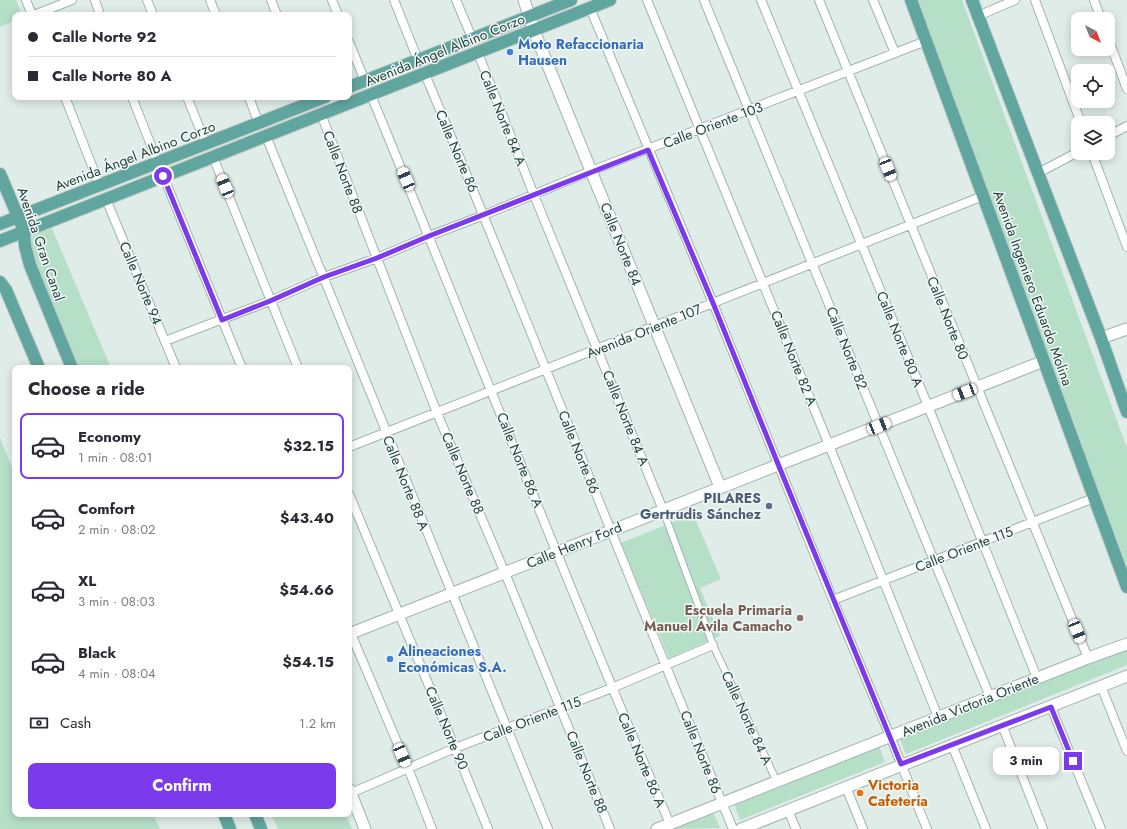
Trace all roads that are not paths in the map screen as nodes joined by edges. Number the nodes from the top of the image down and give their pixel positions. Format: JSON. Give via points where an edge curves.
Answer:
{"nodes":[{"id":1,"x":26,"y":0,"type":"edge"},
{"id":2,"x":72,"y":0,"type":"edge"},
{"id":3,"x":94,"y":0,"type":"edge"},
{"id":4,"x":147,"y":0,"type":"edge"},
{"id":5,"x":210,"y":0,"type":"edge"},
{"id":6,"x":271,"y":0,"type":"edge"},
{"id":7,"x":332,"y":0,"type":"edge"},
{"id":8,"x":394,"y":0,"type":"edge"},
{"id":9,"x":456,"y":0,"type":"edge"},
{"id":10,"x":524,"y":0,"type":"edge"},
{"id":11,"x":571,"y":0,"type":"edge"},
{"id":12,"x":610,"y":0,"type":"edge"},
{"id":13,"x":647,"y":0,"type":"edge"},
{"id":14,"x":704,"y":0,"type":"edge"},
{"id":15,"x":761,"y":0,"type":"edge"},
{"id":16,"x":819,"y":0,"type":"edge"},
{"id":17,"x":873,"y":0,"type":"edge"},
{"id":18,"x":911,"y":0,"type":"edge"},
{"id":19,"x":972,"y":0,"type":"edge"},
{"id":20,"x":1015,"y":0,"type":"edge"},
{"id":21,"x":1036,"y":0,"type":"edge"},
{"id":22,"x":1094,"y":0,"type":"edge"},
{"id":23,"x":590,"y":8,"type":"junction"},
{"id":24,"x":32,"y":12,"type":"edge"},
{"id":25,"x":41,"y":12,"type":"edge"},
{"id":26,"x":99,"y":12,"type":"edge"},
{"id":27,"x":152,"y":12,"type":"edge"},
{"id":28,"x":215,"y":12,"type":"edge"},
{"id":29,"x":276,"y":12,"type":"edge"},
{"id":30,"x":337,"y":12,"type":"edge"},
{"id":31,"x":1098,"y":12,"type":"edge"},
{"id":32,"x":528,"y":16,"type":"junction"},
{"id":33,"x":978,"y":16,"type":"junction"},
{"id":34,"x":534,"y":31,"type":"junction"},
{"id":35,"x":472,"y":38,"type":"junction"},
{"id":36,"x":926,"y":41,"type":"junction"},
{"id":37,"x":352,"y":49,"type":"edge"},
{"id":38,"x":478,"y":53,"type":"junction"},
{"id":39,"x":895,"y":53,"type":"junction"},
{"id":40,"x":1115,"y":56,"type":"edge"},
{"id":41,"x":418,"y":60,"type":"junction"},
{"id":42,"x":848,"y":71,"type":"junction"},
{"id":43,"x":425,"y":74,"type":"junction"},
{"id":44,"x":365,"y":81,"type":"junction"},
{"id":45,"x":352,"y":86,"type":"edge"},
{"id":46,"x":1127,"y":89,"type":"edge"},
{"id":47,"x":798,"y":91,"type":"junction"},
{"id":48,"x":371,"y":95,"type":"junction"},
{"id":49,"x":66,"y":100,"type":"edge"},
{"id":50,"x":133,"y":100,"type":"edge"},
{"id":51,"x":188,"y":100,"type":"edge"},
{"id":52,"x":249,"y":100,"type":"edge"},
{"id":53,"x":309,"y":100,"type":"edge"},
{"id":54,"x":750,"y":110,"type":"junction"},
{"id":55,"x":321,"y":114,"type":"junction"},
{"id":56,"x":1078,"y":116,"type":"edge"},
{"id":57,"x":259,"y":124,"type":"junction"},
{"id":58,"x":1127,"y":126,"type":"edge"},
{"id":59,"x":700,"y":129,"type":"junction"},
{"id":60,"x":1115,"y":132,"type":"edge"},
{"id":61,"x":266,"y":136,"type":"junction"},
{"id":62,"x":206,"y":144,"type":"junction"},
{"id":63,"x":648,"y":150,"type":"junction"},
{"id":64,"x":1071,"y":156,"type":"edge"},
{"id":65,"x":213,"y":157,"type":"junction"},
{"id":66,"x":1095,"y":160,"type":"edge"},
{"id":67,"x":158,"y":163,"type":"junction"},
{"id":68,"x":591,"y":171,"type":"junction"},
{"id":69,"x":1038,"y":173,"type":"junction"},
{"id":70,"x":0,"y":174,"type":"edge"},
{"id":71,"x":163,"y":176,"type":"junction"},
{"id":72,"x":100,"y":186,"type":"junction"},
{"id":73,"x":534,"y":195,"type":"junction"},
{"id":74,"x":983,"y":196,"type":"junction"},
{"id":75,"x":106,"y":199,"type":"junction"},
{"id":76,"x":484,"y":215,"type":"junction"},
{"id":77,"x":18,"y":217,"type":"junction"},
{"id":78,"x":0,"y":224,"type":"edge"},
{"id":79,"x":910,"y":225,"type":"junction"},
{"id":80,"x":24,"y":232,"type":"junction"},
{"id":81,"x":429,"y":236,"type":"junction"},
{"id":82,"x":0,"y":241,"type":"edge"},
{"id":83,"x":862,"y":244,"type":"junction"},
{"id":84,"x":1127,"y":247,"type":"edge"},
{"id":85,"x":377,"y":258,"type":"junction"},
{"id":86,"x":812,"y":264,"type":"junction"},
{"id":87,"x":324,"y":277,"type":"junction"},
{"id":88,"x":0,"y":282,"type":"edge"},
{"id":89,"x":763,"y":284,"type":"junction"},
{"id":90,"x":270,"y":301,"type":"junction"},
{"id":91,"x":713,"y":303,"type":"junction"},
{"id":92,"x":222,"y":320,"type":"junction"},
{"id":93,"x":654,"y":326,"type":"junction"},
{"id":94,"x":1127,"y":329,"type":"edge"},
{"id":95,"x":1101,"y":338,"type":"junction"},
{"id":96,"x":165,"y":341,"type":"junction"},
{"id":97,"x":598,"y":349,"type":"junction"},
{"id":98,"x":1044,"y":361,"type":"junction"},
{"id":99,"x":38,"y":365,"type":"edge"},
{"id":100,"x":71,"y":365,"type":"edge"},
{"id":101,"x":175,"y":365,"type":"edge"},
{"id":102,"x":241,"y":365,"type":"edge"},
{"id":103,"x":297,"y":365,"type":"edge"},
{"id":104,"x":545,"y":370,"type":"junction"},
{"id":105,"x":977,"y":387,"type":"junction"},
{"id":106,"x":492,"y":391,"type":"junction"},
{"id":107,"x":928,"y":406,"type":"junction"},
{"id":108,"x":1127,"y":412,"type":"edge"},
{"id":109,"x":437,"y":413,"type":"junction"},
{"id":110,"x":879,"y":426,"type":"junction"},
{"id":111,"x":386,"y":434,"type":"junction"},
{"id":112,"x":829,"y":445,"type":"junction"},
{"id":113,"x":352,"y":446,"type":"edge"},
{"id":114,"x":778,"y":464,"type":"junction"},
{"id":115,"x":720,"y":487,"type":"junction"},
{"id":116,"x":1094,"y":498,"type":"junction"},
{"id":117,"x":352,"y":501,"type":"edge"},
{"id":118,"x":663,"y":510,"type":"junction"},
{"id":119,"x":1032,"y":522,"type":"junction"},
{"id":120,"x":611,"y":530,"type":"junction"},
{"id":121,"x":983,"y":542,"type":"junction"},
{"id":122,"x":558,"y":552,"type":"junction"},
{"id":123,"x":933,"y":562,"type":"junction"},
{"id":124,"x":505,"y":573,"type":"junction"},
{"id":125,"x":883,"y":580,"type":"junction"},
{"id":126,"x":1127,"y":588,"type":"edge"},
{"id":127,"x":452,"y":594,"type":"junction"},
{"id":128,"x":833,"y":600,"type":"junction"},
{"id":129,"x":399,"y":614,"type":"junction"},
{"id":130,"x":352,"y":631,"type":"edge"},
{"id":131,"x":352,"y":637,"type":"edge"},
{"id":132,"x":1127,"y":644,"type":"edge"},
{"id":133,"x":713,"y":645,"type":"junction"},
{"id":134,"x":1088,"y":658,"type":"junction"},
{"id":135,"x":666,"y":665,"type":"junction"},
{"id":136,"x":1127,"y":676,"type":"edge"},
{"id":137,"x":1037,"y":678,"type":"junction"},
{"id":138,"x":1101,"y":686,"type":"junction"},
{"id":139,"x":612,"y":688,"type":"junction"},
{"id":140,"x":990,"y":697,"type":"junction"},
{"id":141,"x":560,"y":707,"type":"junction"},
{"id":142,"x":1051,"y":707,"type":"junction"},
{"id":143,"x":938,"y":717,"type":"junction"},
{"id":144,"x":1002,"y":726,"type":"junction"},
{"id":145,"x":508,"y":728,"type":"junction"},
{"id":146,"x":890,"y":736,"type":"junction"},
{"id":147,"x":952,"y":745,"type":"junction"},
{"id":148,"x":455,"y":748,"type":"junction"},
{"id":149,"x":1127,"y":752,"type":"edge"},
{"id":150,"x":901,"y":764,"type":"junction"},
{"id":151,"x":408,"y":768,"type":"junction"},
{"id":152,"x":777,"y":782,"type":"junction"},
{"id":153,"x":846,"y":787,"type":"junction"},
{"id":154,"x":352,"y":790,"type":"edge"},
{"id":155,"x":352,"y":796,"type":"edge"},
{"id":156,"x":723,"y":804,"type":"junction"},
{"id":157,"x":788,"y":810,"type":"junction"},
{"id":158,"x":225,"y":817,"type":"edge"},
{"id":159,"x":256,"y":817,"type":"edge"},
{"id":160,"x":670,"y":824,"type":"junction"},
{"id":161,"x":230,"y":829,"type":"edge"},
{"id":162,"x":261,"y":829,"type":"edge"},
{"id":163,"x":365,"y":829,"type":"edge"},
{"id":164,"x":432,"y":829,"type":"edge"},
{"id":165,"x":488,"y":829,"type":"edge"},
{"id":166,"x":548,"y":829,"type":"edge"},
{"id":167,"x":610,"y":829,"type":"edge"},
{"id":168,"x":657,"y":829,"type":"edge"},
{"id":169,"x":733,"y":829,"type":"edge"},
{"id":170,"x":741,"y":829,"type":"edge"},
{"id":171,"x":796,"y":829,"type":"edge"},
{"id":172,"x":863,"y":829,"type":"edge"},
{"id":173,"x":927,"y":829,"type":"edge"},
{"id":174,"x":986,"y":829,"type":"edge"},
{"id":175,"x":1043,"y":829,"type":"edge"},
{"id":176,"x":1101,"y":829,"type":"edge"}],
"edges":[{"from":1,"to":24,"type":"street"},
{"from":2,"to":25,"type":"street"},
{"from":3,"to":26,"type":"street"},
{"from":4,"to":27,"type":"street"},
{"from":5,"to":28,"type":"street"},
{"from":6,"to":29,"type":"street"},
{"from":7,"to":30,"type":"street"},
{"from":8,"to":41,"type":"street"},
{"from":9,"to":35,"type":"street"},
{"from":10,"to":32,"type":"street","name":"Calle Norte 84"},
{"from":11,"to":32,"type":"main road","name":"Avenida Ángel Albino Corzo"},
{"from":12,"to":23,"type":"main road","name":"Avenida Ángel Albino Corzo"},
{"from":13,"to":59,"type":"street","name":"Calle Norte 82 A"},
{"from":14,"to":54,"type":"street","name":"Calle Norte 82"},
{"from":15,"to":47,"type":"street","name":"Calle Norte 80 A"},
{"from":16,"to":42,"type":"street","name":"Calle Norte 80"},
{"from":17,"to":39,"type":"street"},
{"from":18,"to":36,"type":"main road","name":"Avenida Ingeniero Eduardo Molina"},
{"from":19,"to":33,"type":"main road"},
{"from":20,"to":33,"type":"street"},
{"from":21,"to":56,"type":"street"},
{"from":22,"to":31,"type":"street"},
{"from":23,"to":34,"type":"main road","name":"Avenida Ángel Albino Corzo"},
{"from":23,"to":63,"type":"street"},
{"from":32,"to":34,"type":"street","name":"Calle Norte 84"},
{"from":32,"to":35,"type":"main road","name":"Avenida Ángel Albino Corzo"},
{"from":33,"to":69,"type":"main road"},
{"from":34,"to":38,"type":"main road","name":"Avenida Ángel Albino Corzo"},
{"from":34,"to":68,"type":"street","name":"Calle Norte 84"},
{"from":35,"to":41,"type":"main road","name":"Avenida Ángel Albino Corzo"},
{"from":36,"to":39,"type":"street","name":"Calle Oriente 103"},
{"from":36,"to":74,"type":"main road","name":"Avenida Ingeniero Eduardo Molina"},
{"from":37,"to":44,"type":"street"},
{"from":38,"to":43,"type":"main road","name":"Avenida Ángel Albino Corzo"},
{"from":38,"to":73,"type":"street","name":"Calle Norte 84 A"},
{"from":39,"to":42,"type":"street","name":"Calle Oriente 103"},
{"from":40,"to":46,"type":"street"},
{"from":41,"to":44,"type":"main road","name":"Avenida Ángel Albino Corzo"},
{"from":42,"to":47,"type":"street","name":"Calle Oriente 103"},
{"from":42,"to":79,"type":"street","name":"Calle Norte 80"},
{"from":43,"to":48,"type":"main road","name":"Avenida Ángel Albino Corzo"},
{"from":43,"to":76,"type":"street","name":"Calle Norte 86"},
{"from":44,"to":45,"type":"main road","name":"Avenida Ángel Albino Corzo"},
{"from":47,"to":54,"type":"street","name":"Calle Oriente 103"},
{"from":47,"to":83,"type":"street","name":"Calle Norte 80 A"},
{"from":48,"to":55,"type":"main road","name":"Avenida Ángel Albino Corzo"},
{"from":48,"to":81,"type":"street","name":"Calle Norte 86 A"},
{"from":49,"to":72,"type":"street"},
{"from":50,"to":67,"type":"street"},
{"from":51,"to":62,"type":"street"},
{"from":52,"to":57,"type":"street"},
{"from":53,"to":57,"type":"main road","name":"Avenida Ángel Albino Corzo"},
{"from":54,"to":59,"type":"street","name":"Calle Oriente 103"},
{"from":54,"to":86,"type":"street","name":"Calle Norte 82"},
{"from":55,"to":61,"type":"main road","name":"Avenida Ángel Albino Corzo"},
{"from":55,"to":85,"type":"street","name":"Calle Norte 88"},
{"from":57,"to":62,"type":"main road","name":"Avenida Ángel Albino Corzo"},
{"from":58,"to":60,"type":"street"},
{"from":59,"to":63,"type":"street","name":"Calle Oriente 103"},
{"from":59,"to":89,"type":"street","name":"Calle Norte 82 A"},
{"from":61,"to":65,"type":"main road","name":"Avenida Ángel Albino Corzo"},
{"from":61,"to":87,"type":"street","name":"Calle Norte 88 A"},
{"from":62,"to":67,"type":"main road","name":"Avenida Ángel Albino Corzo"},
{"from":63,"to":68,"type":"street","name":"Calle Oriente 103"},
{"from":63,"to":91,"type":"street"},
{"from":64,"to":69,"type":"street"},
{"from":65,"to":71,"type":"main road","name":"Avenida Ángel Albino Corzo"},
{"from":65,"to":90,"type":"street"},
{"from":66,"to":84,"type":"street"},
{"from":67,"to":71,"type":"street"},
{"from":67,"to":72,"type":"main road","name":"Avenida Ángel Albino Corzo"},
{"from":68,"to":73,"type":"street","name":"Calle Oriente 103"},
{"from":68,"to":93,"type":"street","name":"Calle Norte 84"},
{"from":69,"to":95,"type":"main road"},
{"from":70,"to":77,"type":"main road","name":"Avenida Gran Canal"},
{"from":71,"to":75,"type":"main road","name":"Avenida Ángel Albino Corzo"},
{"from":71,"to":92,"type":"street"},
{"from":72,"to":77,"type":"main road","name":"Avenida Ángel Albino Corzo"},
{"from":73,"to":76,"type":"street","name":"Calle Oriente 103"},
{"from":73,"to":97,"type":"street","name":"Calle Norte 84 A"},
{"from":74,"to":79,"type":"street","name":"Avenida Oriente 107"},
{"from":74,"to":98,"type":"main road","name":"Avenida Ingeniero Eduardo Molina"},
{"from":75,"to":80,"type":"main road","name":"Avenida Ángel Albino Corzo"},
{"from":75,"to":96,"type":"street","name":"Calle Norte 94"},
{"from":76,"to":81,"type":"street","name":"Calle Oriente 103"},
{"from":76,"to":104,"type":"street","name":"Calle Norte 86"},
{"from":77,"to":78,"type":"main road","name":"Avenida Ángel Albino Corzo"},
{"from":77,"to":80,"type":"main road","name":"Avenida Gran Canal"},
{"from":79,"to":83,"type":"street","name":"Avenida Oriente 107"},
{"from":79,"to":105,"type":"street","name":"Calle Norte 80"},
{"from":80,"to":82,"type":"main road","name":"Avenida Ángel Albino Corzo"},
{"from":80,"to":100,"type":"main road","name":"Avenida Gran Canal","via":[[30,265]]},
{"from":81,"to":85,"type":"street","name":"Calle Oriente 103"},
{"from":81,"to":106,"type":"street","name":"Calle Norte 86 A"},
{"from":83,"to":86,"type":"street","name":"Avenida Oriente 107"},
{"from":83,"to":107,"type":"street","name":"Calle Norte 80 A"},
{"from":85,"to":87,"type":"street","name":"Calle Oriente 103"},
{"from":85,"to":109,"type":"street","name":"Calle Norte 88"},
{"from":86,"to":89,"type":"street","name":"Avenida Oriente 107"},
{"from":86,"to":110,"type":"street","name":"Calle Norte 82"},
{"from":87,"to":90,"type":"street","name":"Calle Oriente 103"},
{"from":87,"to":111,"type":"street","name":"Calle Norte 88 A"},
{"from":88,"to":99,"type":"main road","via":[[6,290]]},
{"from":89,"to":91,"type":"street","name":"Avenida Oriente 107"},
{"from":89,"to":112,"type":"street","name":"Calle Norte 82 A"},
{"from":90,"to":92,"type":"street","name":"Calle Oriente 103"},
{"from":90,"to":103,"type":"street"},
{"from":91,"to":93,"type":"street","name":"Avenida Oriente 107"},
{"from":91,"to":114,"type":"street"},
{"from":92,"to":96,"type":"street","name":"Calle Oriente 103"},
{"from":92,"to":102,"type":"street"},
{"from":93,"to":97,"type":"street","name":"Avenida Oriente 107"},
{"from":93,"to":115,"type":"street","name":"Calle Norte 84"},
{"from":94,"to":95,"type":"street"},
{"from":95,"to":108,"type":"main road"},
{"from":96,"to":101,"type":"street","name":"Calle Norte 94"},
{"from":97,"to":104,"type":"street","name":"Avenida Oriente 107"},
{"from":97,"to":118,"type":"street","name":"Calle Norte 84 A"},
{"from":98,"to":105,"type":"street","name":"Calle Henry Ford"},
{"from":98,"to":116,"type":"main road","name":"Avenida Ingeniero Eduardo Molina"},
{"from":104,"to":106,"type":"street","name":"Avenida Oriente 107"},
{"from":104,"to":120,"type":"street","name":"Calle Norte 86"},
{"from":105,"to":107,"type":"street","name":"Calle Henry Ford"},
{"from":105,"to":119,"type":"street","name":"Calle Norte 80"},
{"from":106,"to":109,"type":"street","name":"Avenida Oriente 107"},
{"from":106,"to":122,"type":"street","name":"Calle Norte 86 A"},
{"from":107,"to":110,"type":"street","name":"Calle Henry Ford"},
{"from":107,"to":121,"type":"street","name":"Calle Norte 80 A"},
{"from":109,"to":111,"type":"street","name":"Avenida Oriente 107"},
{"from":109,"to":124,"type":"street","name":"Calle Norte 88"},
{"from":110,"to":112,"type":"street","name":"Calle Henry Ford"},
{"from":110,"to":123,"type":"street","name":"Calle Norte 82"},
{"from":111,"to":113,"type":"street","name":"Avenida Oriente 107"},
{"from":111,"to":127,"type":"street","name":"Calle Norte 88 A"},
{"from":112,"to":114,"type":"street","name":"Calle Henry Ford"},
{"from":112,"to":125,"type":"street","name":"Calle Norte 82 A"},
{"from":114,"to":115,"type":"street","name":"Calle Henry Ford"},
{"from":114,"to":128,"type":"street"},
{"from":115,"to":118,"type":"street","name":"Calle Henry Ford"},
{"from":116,"to":119,"type":"street","name":"Calle Oriente 115"},
{"from":116,"to":126,"type":"main road","name":"Avenida Ingeniero Eduardo Molina"},
{"from":117,"to":129,"type":"street","name":"Calle Norte 90"},
{"from":118,"to":120,"type":"street","name":"Calle Henry Ford"},
{"from":118,"to":133,"type":"street","name":"Calle Norte 84 A"},
{"from":119,"to":121,"type":"street","name":"Calle Oriente 115"},
{"from":119,"to":134,"type":"street","name":"Calle Norte 80"},
{"from":120,"to":122,"type":"street","name":"Calle Henry Ford"},
{"from":120,"to":135,"type":"street","name":"Calle Norte 86"},
{"from":121,"to":123,"type":"street","name":"Calle Oriente 115"},
{"from":121,"to":137,"type":"street","name":"Calle Norte 80 A"},
{"from":122,"to":124,"type":"street","name":"Calle Henry Ford"},
{"from":122,"to":139,"type":"street","name":"Calle Norte 86 A"},
{"from":123,"to":125,"type":"street","name":"Calle Oriente 115"},
{"from":123,"to":140,"type":"street","name":"Calle Norte 82"},
{"from":124,"to":127,"type":"street","name":"Calle Henry Ford"},
{"from":124,"to":141,"type":"street","name":"Calle Norte 88"},
{"from":125,"to":128,"type":"street","name":"Calle Oriente 115"},
{"from":125,"to":143,"type":"street","name":"Calle Norte 82 A"},
{"from":127,"to":129,"type":"street","name":"Calle Henry Ford"},
{"from":127,"to":145,"type":"street","name":"Calle Norte 88 A"},
{"from":128,"to":146,"type":"street"},
{"from":129,"to":130,"type":"street","name":"Calle Henry Ford"},
{"from":129,"to":148,"type":"street","name":"Calle Norte 90"},
{"from":131,"to":151,"type":"street"},
{"from":132,"to":134,"type":"street","name":"Avenida Victoria Oriente"},
{"from":133,"to":135,"type":"street","name":"Calle Oriente 115"},
{"from":133,"to":152,"type":"street","name":"Calle Norte 84 A"},
{"from":134,"to":137,"type":"street","name":"Avenida Victoria Oriente"},
{"from":135,"to":139,"type":"street","name":"Calle Oriente 115"},
{"from":135,"to":156,"type":"street","name":"Calle Norte 86"},
{"from":136,"to":138,"type":"street"},
{"from":137,"to":140,"type":"street","name":"Avenida Victoria Oriente"},
{"from":138,"to":142,"type":"street"},
{"from":138,"to":149,"type":"street"},
{"from":139,"to":141,"type":"street","name":"Calle Oriente 115"},
{"from":139,"to":160,"type":"street","name":"Calle Norte 86 A"},
{"from":140,"to":143,"type":"street","name":"Avenida Victoria Oriente"},
{"from":141,"to":145,"type":"street","name":"Calle Oriente 115"},
{"from":141,"to":167,"type":"street","name":"Calle Norte 88"},
{"from":142,"to":144,"type":"street"},
{"from":142,"to":176,"type":"street"},
{"from":143,"to":146,"type":"street","name":"Avenida Victoria Oriente"},
{"from":144,"to":147,"type":"street"},
{"from":144,"to":175,"type":"street"},
{"from":145,"to":148,"type":"street","name":"Calle Oriente 115"},
{"from":145,"to":166,"type":"street","name":"Calle Norte 88 A"},
{"from":146,"to":150,"type":"street"},
{"from":146,"to":152,"type":"street","name":"Avenida Victoria Oriente"},
{"from":147,"to":150,"type":"street"},
{"from":147,"to":174,"type":"street"},
{"from":148,"to":151,"type":"street","name":"Calle Oriente 115"},
{"from":148,"to":165,"type":"street","name":"Calle Norte 90"},
{"from":150,"to":153,"type":"street"},
{"from":150,"to":173,"type":"street"},
{"from":151,"to":154,"type":"street","name":"Calle Oriente 115"},
{"from":151,"to":164,"type":"street"},
{"from":152,"to":156,"type":"street","name":"Avenida Victoria Oriente"},
{"from":153,"to":157,"type":"street"},
{"from":153,"to":172,"type":"street"},
{"from":155,"to":163,"type":"street"},
{"from":156,"to":160,"type":"street","name":"Avenida Victoria Oriente"},
{"from":156,"to":169,"type":"street","name":"Calle Norte 86"},
{"from":157,"to":170,"type":"street"},
{"from":157,"to":171,"type":"street"},
{"from":158,"to":161,"type":"main road"},
{"from":159,"to":162,"type":"main road"},
{"from":160,"to":168,"type":"street","name":"Avenida Victoria Oriente"}]}
